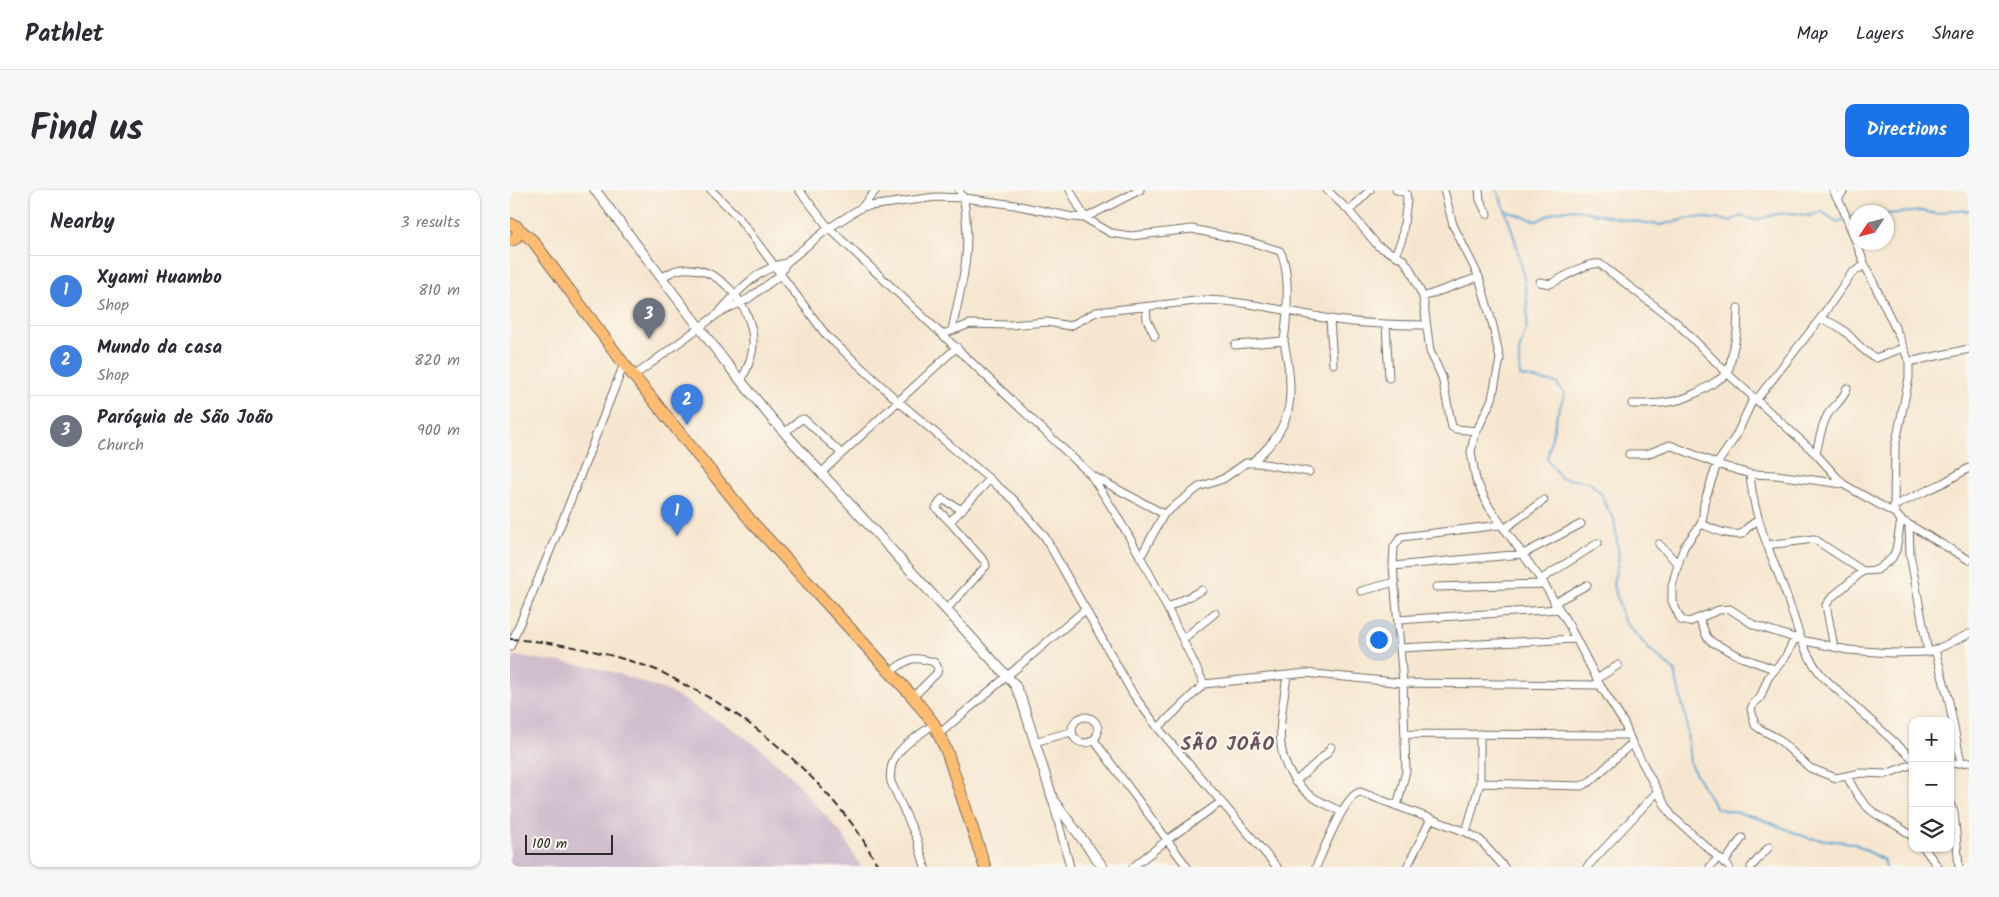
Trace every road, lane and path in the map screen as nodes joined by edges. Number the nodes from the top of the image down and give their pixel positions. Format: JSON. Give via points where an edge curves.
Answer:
{"nodes":[{"id":1,"x":596,"y":190,"type":"edge"},
{"id":2,"x":711,"y":190,"type":"edge"},
{"id":3,"x":799,"y":190,"type":"edge"},
{"id":4,"x":876,"y":190,"type":"edge"},
{"id":5,"x":959,"y":190,"type":"edge"},
{"id":6,"x":1070,"y":190,"type":"edge"},
{"id":7,"x":1140,"y":190,"type":"edge"},
{"id":8,"x":1327,"y":190,"type":"edge"},
{"id":9,"x":1370,"y":190,"type":"edge"},
{"id":10,"x":1396,"y":190,"type":"edge"},
{"id":11,"x":1444,"y":190,"type":"edge"},
{"id":12,"x":1479,"y":190,"type":"edge"},
{"id":13,"x":1833,"y":190,"type":"edge"},
{"id":14,"x":1844,"y":190,"type":"edge"},
{"id":15,"x":964,"y":198,"type":"junction"},
{"id":16,"x":1838,"y":200,"type":"junction"},
{"id":17,"x":862,"y":207,"type":"junction"},
{"id":18,"x":1349,"y":211,"type":"junction"},
{"id":19,"x":510,"y":212,"type":"edge"},
{"id":20,"x":1487,"y":214,"type":"dead end"},
{"id":21,"x":1085,"y":218,"type":"junction"},
{"id":22,"x":829,"y":228,"type":"junction"},
{"id":23,"x":514,"y":231,"type":"edge"},
{"id":24,"x":1395,"y":255,"type":"junction"},
{"id":25,"x":786,"y":263,"type":"junction"},
{"id":26,"x":1865,"y":265,"type":"junction"},
{"id":27,"x":773,"y":266,"type":"junction"},
{"id":28,"x":780,"y":275,"type":"junction"},
{"id":29,"x":662,"y":277,"type":"junction"},
{"id":30,"x":1478,"y":277,"type":"junction"},
{"id":31,"x":1540,"y":282,"type":"dead end"},
{"id":32,"x":735,"y":295,"type":"junction"},
{"id":33,"x":1423,"y":297,"type":"junction"},
{"id":34,"x":741,"y":303,"type":"junction"},
{"id":35,"x":1146,"y":308,"type":"junction"},
{"id":36,"x":1738,"y":308,"type":"dead end"},
{"id":37,"x":1288,"y":310,"type":"junction"},
{"id":38,"x":719,"y":313,"type":"junction"},
{"id":39,"x":1330,"y":319,"type":"junction"},
{"id":40,"x":1820,"y":319,"type":"junction"},
{"id":41,"x":1386,"y":325,"type":"junction"},
{"id":42,"x":1426,"y":325,"type":"junction"},
{"id":43,"x":699,"y":328,"type":"junction"},
{"id":44,"x":952,"y":330,"type":"junction"},
{"id":45,"x":943,"y":334,"type":"junction"},
{"id":46,"x":1154,"y":336,"type":"dead end"},
{"id":47,"x":1284,"y":341,"type":"junction"},
{"id":48,"x":1235,"y":345,"type":"dead end"},
{"id":49,"x":957,"y":348,"type":"junction"},
{"id":50,"x":1903,"y":348,"type":"junction"},
{"id":51,"x":1969,"y":350,"type":"edge"},
{"id":52,"x":1909,"y":362,"type":"junction"},
{"id":53,"x":624,"y":364,"type":"junction"},
{"id":54,"x":1333,"y":364,"type":"dead end"},
{"id":55,"x":1728,"y":374,"type":"junction"},
{"id":56,"x":634,"y":376,"type":"junction"},
{"id":57,"x":1389,"y":378,"type":"dead end"},
{"id":58,"x":741,"y":382,"type":"junction"},
{"id":59,"x":1847,"y":388,"type":"dead end"},
{"id":60,"x":1755,"y":398,"type":"junction"},
{"id":61,"x":898,"y":401,"type":"junction"},
{"id":62,"x":1632,"y":404,"type":"dead end"},
{"id":63,"x":1477,"y":431,"type":"junction"},
{"id":64,"x":784,"y":433,"type":"junction"},
{"id":65,"x":840,"y":453,"type":"junction"},
{"id":66,"x":1629,"y":454,"type":"dead end"},
{"id":67,"x":1816,"y":454,"type":"junction"},
{"id":68,"x":1252,"y":463,"type":"junction"},
{"id":69,"x":1717,"y":464,"type":"junction"},
{"id":70,"x":1969,"y":468,"type":"edge"},
{"id":71,"x":822,"y":472,"type":"junction"},
{"id":72,"x":1309,"y":472,"type":"dead end"},
{"id":73,"x":1090,"y":474,"type":"junction"},
{"id":74,"x":1750,"y":474,"type":"junction"},
{"id":75,"x":990,"y":478,"type":"junction"},
{"id":76,"x":1842,"y":484,"type":"junction"},
{"id":77,"x":1544,"y":500,"type":"dead end"},
{"id":78,"x":1894,"y":506,"type":"junction"},
{"id":79,"x":962,"y":510,"type":"junction"},
{"id":80,"x":1164,"y":514,"type":"junction"},
{"id":81,"x":1899,"y":517,"type":"junction"},
{"id":82,"x":1758,"y":520,"type":"junction"},
{"id":83,"x":950,"y":522,"type":"junction"},
{"id":84,"x":1582,"y":524,"type":"dead end"},
{"id":85,"x":1701,"y":524,"type":"junction"},
{"id":86,"x":1909,"y":525,"type":"junction"},
{"id":87,"x":1502,"y":527,"type":"junction"},
{"id":88,"x":1598,"y":542,"type":"dead end"},
{"id":89,"x":1659,"y":544,"type":"dead end"},
{"id":90,"x":1767,"y":545,"type":"junction"},
{"id":91,"x":1523,"y":554,"type":"junction"},
{"id":92,"x":1140,"y":558,"type":"junction"},
{"id":93,"x":1969,"y":560,"type":"edge"},
{"id":94,"x":1678,"y":564,"type":"junction"},
{"id":95,"x":1393,"y":566,"type":"junction"},
{"id":96,"x":1863,"y":571,"type":"junction"},
{"id":97,"x":1395,"y":582,"type":"junction"},
{"id":98,"x":1542,"y":582,"type":"junction"},
{"id":99,"x":1588,"y":585,"type":"dead end"},
{"id":100,"x":1436,"y":587,"type":"dead end"},
{"id":101,"x":1202,"y":590,"type":"dead end"},
{"id":102,"x":1362,"y":591,"type":"dead end"},
{"id":103,"x":1554,"y":603,"type":"junction"},
{"id":104,"x":1167,"y":608,"type":"junction"},
{"id":105,"x":1086,"y":609,"type":"junction"},
{"id":106,"x":1559,"y":609,"type":"junction"},
{"id":107,"x":946,"y":610,"type":"junction"},
{"id":108,"x":1216,"y":613,"type":"dead end"},
{"id":109,"x":1699,"y":618,"type":"junction"},
{"id":110,"x":1398,"y":620,"type":"junction"},
{"id":111,"x":1969,"y":634,"type":"edge"},
{"id":112,"x":1575,"y":638,"type":"junction"},
{"id":113,"x":1182,"y":639,"type":"junction"},
{"id":114,"x":1798,"y":639,"type":"junction"},
{"id":115,"x":510,"y":646,"type":"edge"},
{"id":116,"x":1834,"y":647,"type":"junction"},
{"id":117,"x":1400,"y":648,"type":"junction"},
{"id":118,"x":1932,"y":651,"type":"junction"},
{"id":119,"x":1618,"y":665,"type":"dead end"},
{"id":120,"x":1774,"y":669,"type":"junction"},
{"id":121,"x":890,"y":672,"type":"junction"},
{"id":122,"x":1007,"y":676,"type":"junction"},
{"id":123,"x":1287,"y":676,"type":"junction"},
{"id":124,"x":1598,"y":682,"type":"junction"},
{"id":125,"x":1403,"y":683,"type":"junction"},
{"id":126,"x":1204,"y":684,"type":"junction"},
{"id":127,"x":913,"y":697,"type":"junction"},
{"id":128,"x":1158,"y":728,"type":"junction"},
{"id":129,"x":937,"y":729,"type":"junction"},
{"id":130,"x":1071,"y":732,"type":"junction"},
{"id":131,"x":1405,"y":734,"type":"junction"},
{"id":132,"x":1480,"y":734,"type":"junction"},
{"id":133,"x":1628,"y":735,"type":"junction"},
{"id":134,"x":1094,"y":740,"type":"junction"},
{"id":135,"x":1034,"y":742,"type":"junction"},
{"id":136,"x":1632,"y":743,"type":"junction"},
{"id":137,"x":1331,"y":747,"type":"dead end"},
{"id":138,"x":1909,"y":755,"type":"edge"},
{"id":139,"x":1969,"y":762,"type":"edge"},
{"id":140,"x":1961,"y":763,"type":"junction"},
{"id":141,"x":1954,"y":764,"type":"edge"},
{"id":142,"x":1909,"y":765,"type":"edge"},
{"id":143,"x":1847,"y":776,"type":"junction"},
{"id":144,"x":1295,"y":782,"type":"junction"},
{"id":145,"x":1480,"y":783,"type":"junction"},
{"id":146,"x":1658,"y":791,"type":"junction"},
{"id":147,"x":1053,"y":800,"type":"junction"},
{"id":148,"x":1221,"y":802,"type":"junction"},
{"id":149,"x":1397,"y":806,"type":"junction"},
{"id":150,"x":1952,"y":807,"type":"edge"},
{"id":151,"x":1342,"y":812,"type":"junction"},
{"id":152,"x":1431,"y":819,"type":"junction"},
{"id":153,"x":1466,"y":832,"type":"junction"},
{"id":154,"x":1909,"y":834,"type":"edge"},
{"id":155,"x":1742,"y":838,"type":"dead end"},
{"id":156,"x":1167,"y":840,"type":"junction"},
{"id":157,"x":1769,"y":847,"type":"dead end"},
{"id":158,"x":1927,"y":852,"type":"edge"},
{"id":159,"x":1724,"y":863,"type":"edge"},
{"id":160,"x":925,"y":867,"type":"edge"},
{"id":161,"x":985,"y":867,"type":"edge"},
{"id":162,"x":1070,"y":867,"type":"edge"},
{"id":163,"x":1103,"y":867,"type":"edge"},
{"id":164,"x":1133,"y":867,"type":"edge"},
{"id":165,"x":1187,"y":867,"type":"edge"},
{"id":166,"x":1277,"y":867,"type":"edge"},
{"id":167,"x":1316,"y":867,"type":"edge"},
{"id":168,"x":1407,"y":867,"type":"edge"},
{"id":169,"x":1504,"y":867,"type":"edge"},
{"id":170,"x":1587,"y":867,"type":"edge"},
{"id":171,"x":1710,"y":867,"type":"edge"},
{"id":172,"x":1751,"y":867,"type":"edge"},
{"id":173,"x":1938,"y":867,"type":"edge"},
{"id":174,"x":1959,"y":867,"type":"edge"}],
"edges":[{"from":1,"to":29,"type":"street"},
{"from":2,"to":27,"type":"street","via":[[738,217]]},
{"from":3,"to":22,"type":"street"},
{"from":4,"to":17,"type":"street"},
{"from":5,"to":15,"type":"street"},
{"from":6,"to":21,"type":"street"},
{"from":7,"to":21,"type":"street"},
{"from":8,"to":18,"type":"street"},
{"from":9,"to":18,"type":"street"},
{"from":10,"to":24,"type":"street","via":[[1406,194],[1407,200],[1402,239]]},
{"from":11,"to":30,"type":"street","via":[[1453,225]]},
{"from":12,"to":20,"type":"street"},
{"from":13,"to":16,"type":"street"},
{"from":14,"to":16,"type":"street"},
{"from":15,"to":17,"type":"street"},
{"from":15,"to":21,"type":"street"},
{"from":15,"to":44,"type":"street","via":[[968,244]]},
{"from":16,"to":26,"type":"street"},
{"from":17,"to":22,"type":"street"},
{"from":18,"to":24,"type":"street","via":[[1378,246]]},
{"from":19,"to":23,"type":"main road"},
{"from":21,"to":37,"type":"street","via":[[1122,235],[1192,229],[1274,248],[1282,255]]},
{"from":22,"to":25,"type":"street"},
{"from":22,"to":45,"type":"street"},
{"from":23,"to":53,"type":"main road","via":[[554,279],[572,295]]},
{"from":24,"to":33,"type":"street","via":[[1404,260]]},
{"from":25,"to":27,"type":"street"},
{"from":25,"to":28,"type":"street"},
{"from":26,"to":40,"type":"street","via":[[1852,273]]},
{"from":26,"to":50,"type":"street"},
{"from":27,"to":28,"type":"street"},
{"from":27,"to":32,"type":"street"},
{"from":28,"to":34,"type":"street"},
{"from":28,"to":61,"type":"street","via":[[826,335]]},
{"from":29,"to":32,"type":"street","via":[[675,270],[704,273],[717,278]]},
{"from":29,"to":43,"type":"street"},
{"from":30,"to":33,"type":"street"},
{"from":30,"to":63,"type":"street","via":[[1500,358],[1492,399]]},
{"from":31,"to":55,"type":"street","via":[[1550,284],[1600,264],[1677,323]]},
{"from":32,"to":34,"type":"street"},
{"from":32,"to":38,"type":"street"},
{"from":33,"to":42,"type":"street"},
{"from":34,"to":38,"type":"street"},
{"from":34,"to":58,"type":"street","via":[[752,329],[754,344]]},
{"from":35,"to":37,"type":"street","via":[[1214,300]]},
{"from":35,"to":44,"type":"street","via":[[1096,312],[1070,326],[1047,322],[982,323]]},
{"from":35,"to":46,"type":"street"},
{"from":36,"to":55,"type":"street","via":[[1737,332]]},
{"from":37,"to":39,"type":"street"},
{"from":37,"to":47,"type":"street"},
{"from":38,"to":43,"type":"street"},
{"from":39,"to":41,"type":"street"},
{"from":39,"to":54,"type":"street"},
{"from":40,"to":50,"type":"street","via":[[1841,327],[1876,358]]},
{"from":40,"to":60,"type":"street"},
{"from":41,"to":42,"type":"street"},
{"from":41,"to":57,"type":"street"},
{"from":42,"to":63,"type":"street","via":[[1430,351],[1445,387],[1452,427]]},
{"from":43,"to":56,"type":"street"},
{"from":43,"to":58,"type":"street"},
{"from":44,"to":45,"type":"street"},
{"from":45,"to":49,"type":"street"},
{"from":47,"to":48,"type":"street"},
{"from":47,"to":68,"type":"street","via":[[1290,382],[1289,409],[1274,443]]},
{"from":49,"to":61,"type":"street"},
{"from":49,"to":73,"type":"street"},
{"from":50,"to":52,"type":"street"},
{"from":51,"to":52,"type":"street"},
{"from":52,"to":78,"type":"street","via":[[1909,378],[1894,447]]},
{"from":53,"to":56,"type":"main road"},
{"from":53,"to":115,"type":"street"},
{"from":55,"to":60,"type":"street"},
{"from":55,"to":62,"type":"street","via":[[1682,399]]},
{"from":56,"to":121,"type":"main road","via":[[751,521]]},
{"from":58,"to":64,"type":"street"},
{"from":59,"to":67,"type":"street","via":[[1844,397],[1824,422]]},
{"from":60,"to":67,"type":"street"},
{"from":60,"to":69,"type":"street"},
{"from":61,"to":65,"type":"street"},
{"from":61,"to":75,"type":"street"},
{"from":63,"to":87,"type":"street","via":[[1470,452],[1472,467],[1482,494]]},
{"from":64,"to":65,"type":"street","via":[[804,419]]},
{"from":64,"to":71,"type":"street"},
{"from":65,"to":71,"type":"street"},
{"from":66,"to":69,"type":"street","via":[[1648,454],[1670,445]]},
{"from":67,"to":76,"type":"street"},
{"from":68,"to":72,"type":"street"},
{"from":68,"to":80,"type":"street","via":[[1246,463],[1223,479],[1199,487]]},
{"from":69,"to":74,"type":"street"},
{"from":69,"to":85,"type":"street","via":[[1703,505]]},
{"from":70,"to":78,"type":"street"},
{"from":71,"to":107,"type":"street"},
{"from":73,"to":80,"type":"street"},
{"from":73,"to":92,"type":"street"},
{"from":74,"to":76,"type":"street"},
{"from":74,"to":82,"type":"street"},
{"from":75,"to":79,"type":"street"},
{"from":75,"to":105,"type":"street","via":[[1045,537]]},
{"from":76,"to":81,"type":"street"},
{"from":77,"to":87,"type":"street"},
{"from":78,"to":81,"type":"street"},
{"from":79,"to":83,"type":"street"},
{"from":79,"to":83,"type":"street","via":[[942,499],[936,508]]},
{"from":80,"to":92,"type":"street"},
{"from":81,"to":86,"type":"street"},
{"from":81,"to":96,"type":"street","via":[[1896,550],[1892,558],[1877,570]]},
{"from":82,"to":85,"type":"street","via":[[1738,535]]},
{"from":82,"to":90,"type":"street"},
{"from":83,"to":107,"type":"street","via":[[986,566]]},
{"from":84,"to":91,"type":"street"},
{"from":85,"to":94,"type":"street","via":[[1684,547]]},
{"from":86,"to":93,"type":"street"},
{"from":86,"to":118,"type":"street","via":[[1910,554]]},
{"from":87,"to":91,"type":"street"},
{"from":87,"to":95,"type":"street","via":[[1400,537],[1394,547]]},
{"from":88,"to":98,"type":"street"},
{"from":89,"to":94,"type":"street"},
{"from":90,"to":96,"type":"street","via":[[1814,539]]},
{"from":90,"to":114,"type":"street","via":[[1787,597]]},
{"from":91,"to":95,"type":"street"},
{"from":91,"to":98,"type":"street"},
{"from":92,"to":104,"type":"street"},
{"from":94,"to":109,"type":"street","via":[[1672,586],[1674,608],[1685,622]]},
{"from":95,"to":97,"type":"street"},
{"from":96,"to":116,"type":"street","via":[[1826,605]]},
{"from":97,"to":102,"type":"street"},
{"from":97,"to":110,"type":"street"},
{"from":98,"to":100,"type":"street"},
{"from":98,"to":103,"type":"street"},
{"from":99,"to":103,"type":"street"},
{"from":101,"to":104,"type":"street"},
{"from":103,"to":106,"type":"street"},
{"from":104,"to":113,"type":"street"},
{"from":105,"to":122,"type":"street"},
{"from":105,"to":128,"type":"street","via":[[1133,694]]},
{"from":106,"to":110,"type":"street"},
{"from":106,"to":112,"type":"street"},
{"from":107,"to":122,"type":"street"},
{"from":108,"to":113,"type":"street"},
{"from":109,"to":114,"type":"street","via":[[1726,608],[1754,625]]},
{"from":109,"to":120,"type":"street","via":[[1712,642]]},
{"from":110,"to":117,"type":"street"},
{"from":111,"to":118,"type":"street"},
{"from":112,"to":117,"type":"street"},
{"from":112,"to":124,"type":"street"},
{"from":113,"to":126,"type":"street"},
{"from":114,"to":116,"type":"street"},
{"from":114,"to":120,"type":"street"},
{"from":114,"to":138,"type":"street","via":[[1823,677]]},
{"from":116,"to":118,"type":"street","via":[[1892,653]]},
{"from":117,"to":125,"type":"street"},
{"from":118,"to":140,"type":"street","via":[[1948,697]]},
{"from":119,"to":124,"type":"street"},
{"from":120,"to":143,"type":"street","via":[[1751,709],[1755,725],[1777,738],[1810,768],[1836,778]]},
{"from":121,"to":127,"type":"main road"},
{"from":121,"to":127,"type":"street","via":[[911,658],[934,662],[937,673]]},
{"from":122,"to":129,"type":"street"},
{"from":122,"to":135,"type":"street","via":[[1021,698]]},
{"from":123,"to":125,"type":"street","via":[[1314,673]]},
{"from":123,"to":126,"type":"street"},
{"from":123,"to":144,"type":"street","via":[[1280,740],[1282,758]]},
{"from":124,"to":125,"type":"street"},
{"from":124,"to":133,"type":"street"},
{"from":125,"to":131,"type":"street"},
{"from":126,"to":128,"type":"street"},
{"from":127,"to":129,"type":"main road"},
{"from":128,"to":148,"type":"street"},
{"from":129,"to":160,"type":"street","via":[[896,754],[891,762],[891,782],[917,839]]},
{"from":129,"to":161,"type":"main road","via":[[948,752]]},
{"from":130,"to":134,"type":"street","via":[[1078,742]]},
{"from":130,"to":134,"type":"street","via":[[1076,720],[1086,717],[1094,720],[1098,727]]},
{"from":130,"to":135,"type":"street"},
{"from":131,"to":132,"type":"street"},
{"from":131,"to":149,"type":"street","via":[[1406,770]]},
{"from":132,"to":133,"type":"street"},
{"from":132,"to":145,"type":"street"},
{"from":133,"to":136,"type":"street"},
{"from":134,"to":156,"type":"street"},
{"from":135,"to":147,"type":"street"},
{"from":136,"to":145,"type":"street","via":[[1591,781],[1581,786]]},
{"from":136,"to":146,"type":"street"},
{"from":137,"to":144,"type":"street"},
{"from":139,"to":140,"type":"street"},
{"from":140,"to":141,"type":"street"},
{"from":142,"to":143,"type":"street","via":[[1886,774]]},
{"from":143,"to":154,"type":"street","via":[[1858,796],[1874,813]]},
{"from":144,"to":151,"type":"street","via":[[1312,796]]},
{"from":145,"to":153,"type":"street"},
{"from":146,"to":159,"type":"street","via":[[1672,816]]},
{"from":146,"to":170,"type":"street"},
{"from":147,"to":162,"type":"street"},
{"from":147,"to":163,"type":"street"},
{"from":148,"to":156,"type":"street"},
{"from":148,"to":166,"type":"street"},
{"from":149,"to":151,"type":"street","via":[[1360,792],[1351,796]]},
{"from":149,"to":152,"type":"street"},
{"from":150,"to":174,"type":"street"},
{"from":151,"to":167,"type":"street"},
{"from":152,"to":153,"type":"street"},
{"from":152,"to":168,"type":"street"},
{"from":153,"to":169,"type":"street","via":[[1480,840]]},
{"from":155,"to":159,"type":"street"},
{"from":156,"to":164,"type":"street"},
{"from":156,"to":165,"type":"street"},
{"from":157,"to":172,"type":"street"},
{"from":158,"to":173,"type":"street"},
{"from":159,"to":171,"type":"street"}]}
